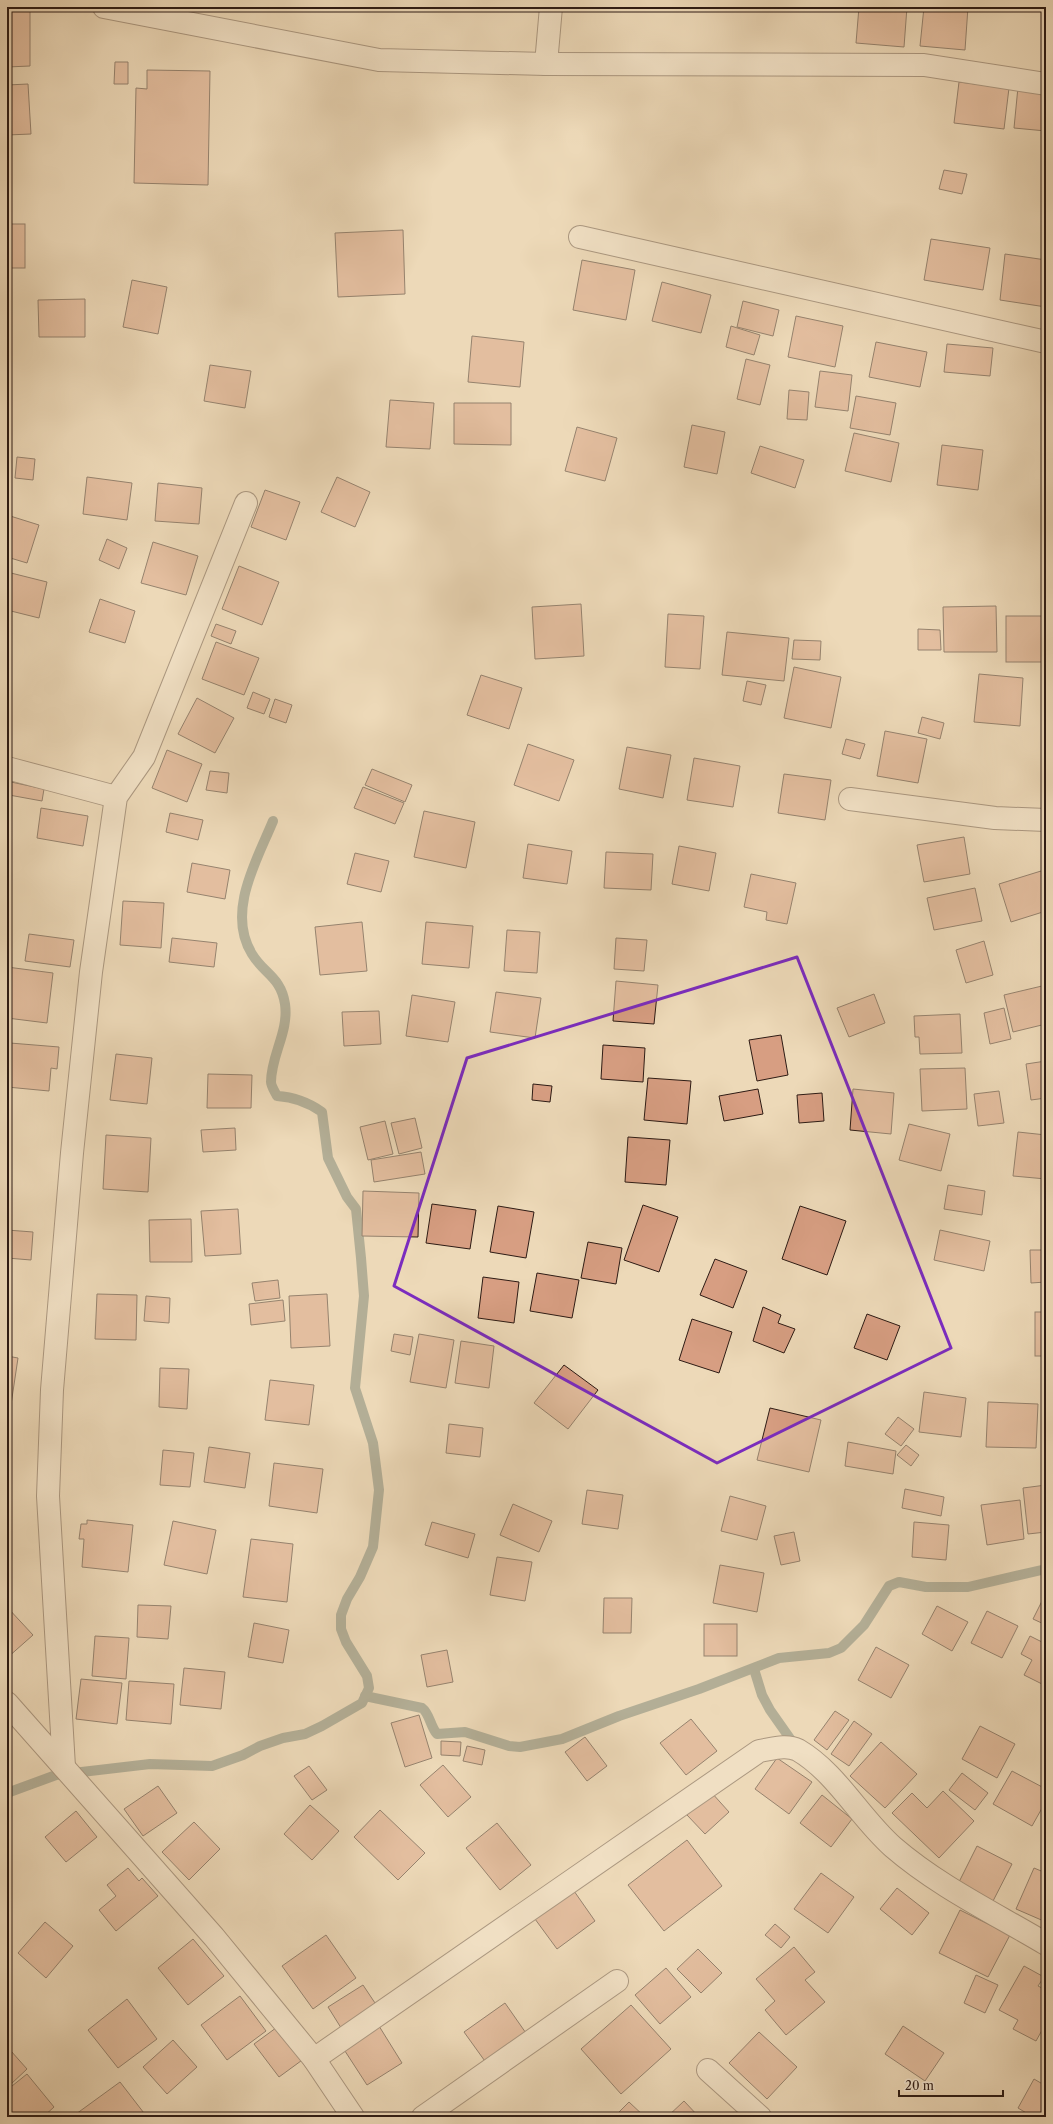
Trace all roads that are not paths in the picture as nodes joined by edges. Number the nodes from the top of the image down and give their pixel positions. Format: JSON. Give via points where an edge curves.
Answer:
{"nodes":[{"id":1,"x":104,"y":7,"type":"edge"},
{"id":2,"x":551,"y":7,"type":"edge"},
{"id":3,"x":546,"y":64,"type":"junction"},
{"id":4,"x":1046,"y":84,"type":"edge"},
{"id":5,"x":580,"y":237,"type":"dead end"},
{"id":6,"x":1046,"y":342,"type":"edge"},
{"id":7,"x":246,"y":503,"type":"dead end"},
{"id":8,"x":7,"y":768,"type":"edge"},
{"id":9,"x":116,"y":797,"type":"junction"},
{"id":10,"x":850,"y":799,"type":"dead end"},
{"id":11,"x":1046,"y":820,"type":"edge"},
{"id":12,"x":7,"y":1703,"type":"edge"},
{"id":13,"x":64,"y":1767,"type":"junction"},
{"id":14,"x":1046,"y":1944,"type":"edge"},
{"id":15,"x":618,"y":1981,"type":"dead end"},
{"id":16,"x":314,"y":2059,"type":"junction"},
{"id":17,"x":708,"y":2070,"type":"dead end"},
{"id":18,"x":353,"y":2117,"type":"edge"},
{"id":19,"x":423,"y":2117,"type":"edge"},
{"id":20,"x":760,"y":2117,"type":"edge"}],
"edges":[{"from":1,"to":3,"type":"street","via":[[379,60]]},
{"from":2,"to":3,"type":"street"},
{"from":3,"to":4,"type":"street","via":[[924,65]]},
{"from":5,"to":6,"type":"street"},
{"from":7,"to":9,"type":"street","via":[[144,757]]},
{"from":8,"to":9,"type":"street"},
{"from":9,"to":13,"type":"street","via":[[91,972],[72,1153],[52,1390],[48,1496]]},
{"from":10,"to":11,"type":"street","via":[[995,818]]},
{"from":12,"to":13,"type":"street"},
{"from":13,"to":16,"type":"street","via":[[214,1937]]},
{"from":14,"to":16,"type":"street","via":[[943,1884],[893,1847],[821,1767],[798,1750],[790,1746],[760,1750]]},
{"from":15,"to":19,"type":"street"},
{"from":16,"to":18,"type":"street"},
{"from":17,"to":20,"type":"street"}]}
